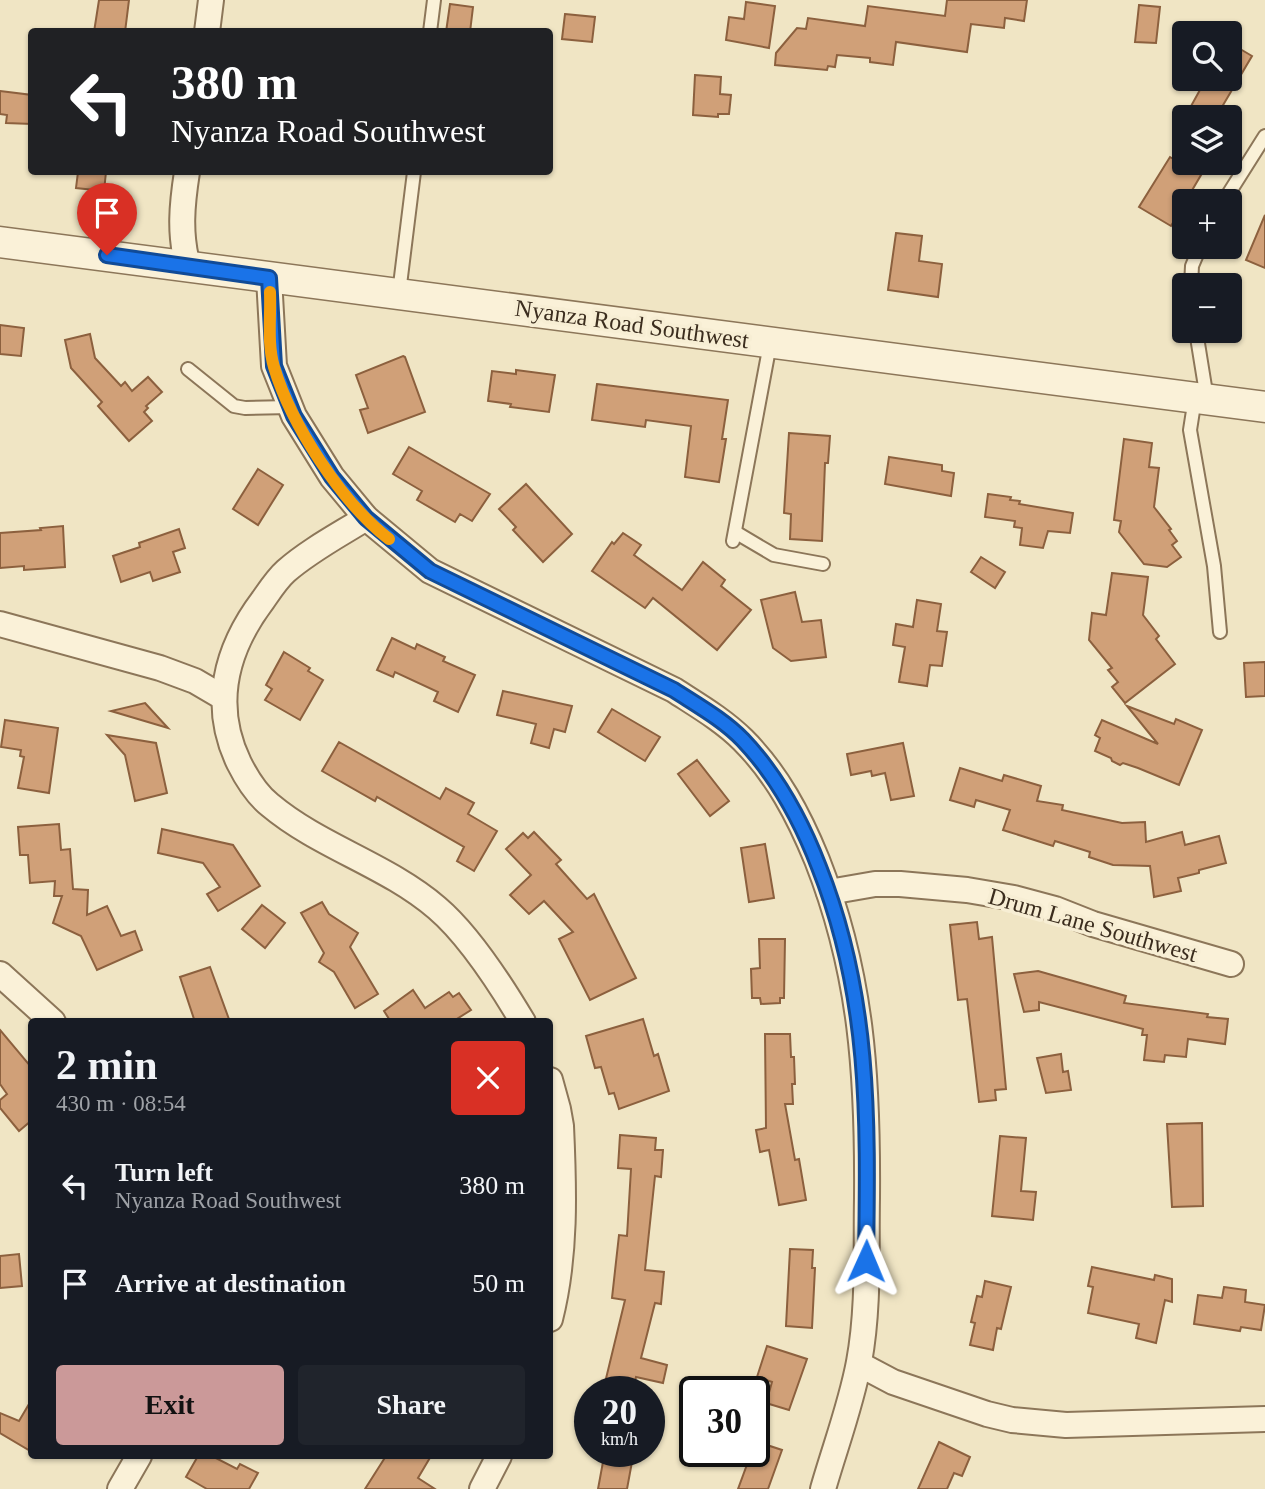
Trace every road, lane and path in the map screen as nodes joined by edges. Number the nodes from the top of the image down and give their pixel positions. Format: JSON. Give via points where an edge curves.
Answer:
{"nodes":[{"id":1,"x":211,"y":0,"type":"edge"},
{"id":2,"x":435,"y":0,"type":"edge"},
{"id":3,"x":208,"y":28,"type":"edge"},
{"id":4,"x":431,"y":28,"type":"edge"},
{"id":5,"x":1265,"y":136,"type":"edge"},
{"id":6,"x":187,"y":175,"type":"edge"},
{"id":7,"x":414,"y":175,"type":"edge"},
{"id":8,"x":1232,"y":189,"type":"edge"},
{"id":9,"x":0,"y":242,"type":"edge"},
{"id":10,"x":188,"y":265,"type":"junction"},
{"id":11,"x":269,"y":278,"type":"junction"},
{"id":12,"x":399,"y":293,"type":"junction"},
{"id":13,"x":770,"y":343,"type":"junction"},
{"id":14,"x":1197,"y":343,"type":"edge"},
{"id":15,"x":188,"y":369,"type":"dead end"},
{"id":16,"x":1201,"y":399,"type":"junction"},
{"id":17,"x":291,"y":407,"type":"junction"},
{"id":18,"x":1265,"y":407,"type":"edge"},
{"id":19,"x":366,"y":518,"type":"junction"},
{"id":20,"x":823,"y":565,"type":"dead end"},
{"id":21,"x":0,"y":624,"type":"edge"},
{"id":22,"x":1220,"y":632,"type":"dead end"},
{"id":23,"x":224,"y":698,"type":"junction"},
{"id":24,"x":829,"y":892,"type":"junction"},
{"id":25,"x":1231,"y":964,"type":"dead end"},
{"id":26,"x":0,"y":974,"type":"edge"},
{"id":27,"x":49,"y":1018,"type":"edge"},
{"id":28,"x":521,"y":1018,"type":"edge"},
{"id":29,"x":553,"y":1090,"type":"edge"},
{"id":30,"x":553,"y":1307,"type":"edge"},
{"id":31,"x":859,"y":1364,"type":"junction"},
{"id":32,"x":1265,"y":1419,"type":"edge"},
{"id":33,"x":137,"y":1459,"type":"edge"},
{"id":34,"x":497,"y":1459,"type":"edge"},
{"id":35,"x":120,"y":1489,"type":"edge"},
{"id":36,"x":482,"y":1489,"type":"edge"},
{"id":37,"x":822,"y":1489,"type":"edge"}],
"edges":[{"from":1,"to":3,"type":"street"},
{"from":2,"to":4,"type":"lane"},
{"from":5,"to":8,"type":"lane"},
{"from":6,"to":10,"type":"street","via":[[181,220]]},
{"from":7,"to":12,"type":"lane"},
{"from":9,"to":10,"type":"street","name":"Nyanza Road Southwest"},
{"from":10,"to":11,"type":"street","name":"Nyanza Road Southwest"},
{"from":11,"to":12,"type":"street","name":"Nyanza Road Southwest"},
{"from":11,"to":17,"type":"street","via":[[274,366]]},
{"from":12,"to":13,"type":"street","name":"Nyanza Road Southwest"},
{"from":13,"to":16,"type":"street","name":"Nyanza Road Southwest"},
{"from":13,"to":20,"type":"lane","via":[[734,537],[774,555]]},
{"from":14,"to":16,"type":"lane"},
{"from":15,"to":17,"type":"lane","via":[[234,406]]},
{"from":16,"to":18,"type":"street","name":"Nyanza Road Southwest"},
{"from":16,"to":22,"type":"lane","via":[[1190,430],[1214,566]]},
{"from":17,"to":19,"type":"street","via":[[332,477]]},
{"from":19,"to":23,"type":"street","via":[[306,555],[274,585],[240,632]]},
{"from":19,"to":24,"type":"street","via":[[430,571],[674,690],[742,738],[779,783],[803,826]]},
{"from":21,"to":23,"type":"street","via":[[160,668]]},
{"from":23,"to":28,"type":"street","via":[[226,732],[257,793],[297,824],[412,889],[438,909],[499,981]]},
{"from":24,"to":25,"type":"street","name":"Drum Lane Southwest","via":[[900,884],[1014,898]]},
{"from":24,"to":31,"type":"street","via":[[850,963],[864,1068],[865,1310]]},
{"from":26,"to":27,"type":"street"},
{"from":29,"to":30,"type":"street","via":[[561,1126],[563,1220]]},
{"from":31,"to":32,"type":"street","via":[[893,1382],[1012,1420],[1066,1425]]},
{"from":31,"to":37,"type":"street"},
{"from":33,"to":35,"type":"street"},
{"from":34,"to":36,"type":"street"}]}
